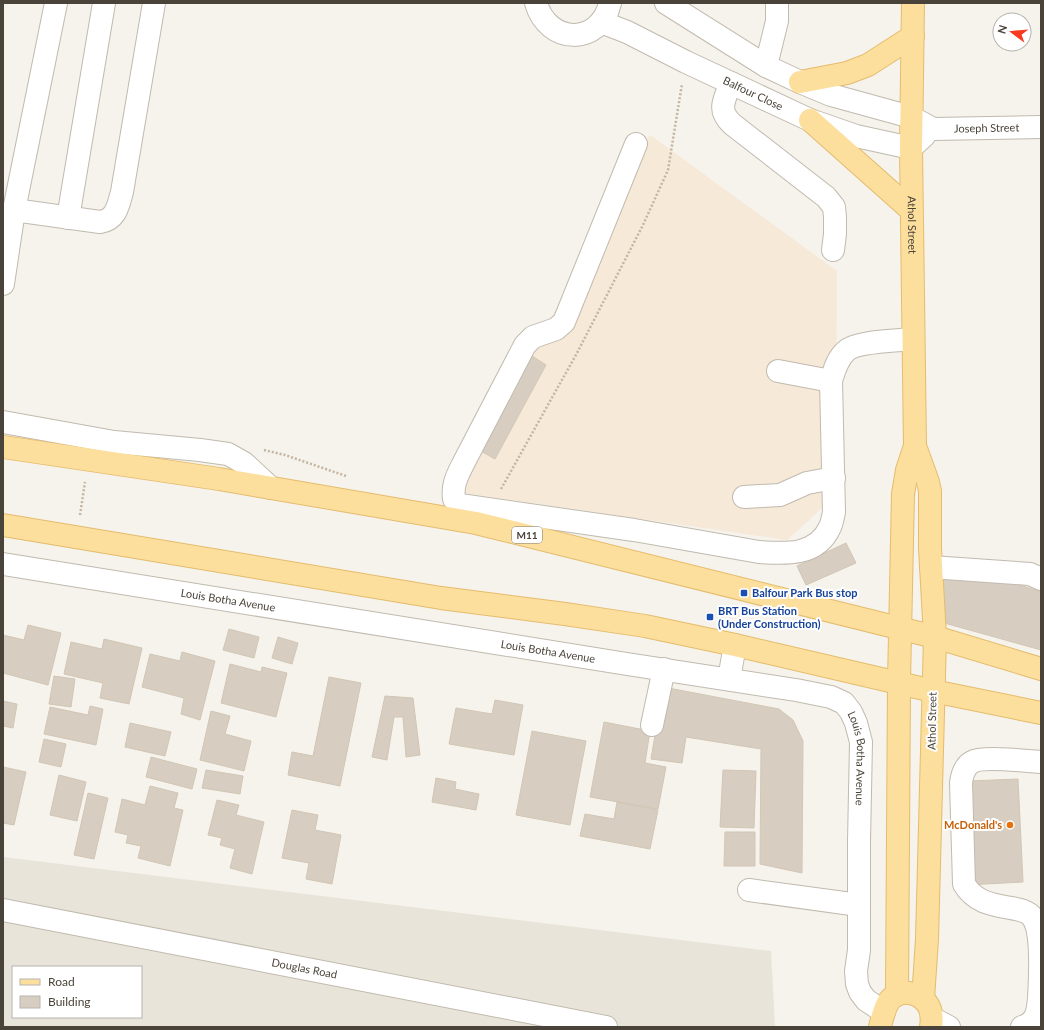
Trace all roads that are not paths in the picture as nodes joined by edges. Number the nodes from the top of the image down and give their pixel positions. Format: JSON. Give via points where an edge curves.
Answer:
{"nodes":[{"id":1,"x":56,"y":3,"type":"edge"},
{"id":2,"x":104,"y":3,"type":"edge"},
{"id":3,"x":154,"y":3,"type":"edge"},
{"id":4,"x":536,"y":3,"type":"edge"},
{"id":5,"x":666,"y":3,"type":"edge"},
{"id":6,"x":777,"y":3,"type":"edge"},
{"id":7,"x":914,"y":3,"type":"edge"},
{"id":8,"x":606,"y":12,"type":"edge"},
{"id":9,"x":913,"y":36,"type":"junction"},
{"id":10,"x":766,"y":66,"type":"junction"},
{"id":11,"x":800,"y":82,"type":"junction"},
{"id":12,"x":731,"y":83,"type":"junction"},
{"id":13,"x":911,"y":117,"type":"junction"},
{"id":14,"x":810,"y":120,"type":"junction"},
{"id":15,"x":1041,"y":127,"type":"edge"},
{"id":16,"x":933,"y":129,"type":"junction"},
{"id":17,"x":636,"y":144,"type":"dead end"},
{"id":18,"x":910,"y":148,"type":"junction"},
{"id":19,"x":14,"y":210,"type":"junction"},
{"id":20,"x":911,"y":210,"type":"junction"},
{"id":21,"x":68,"y":218,"type":"junction"},
{"id":22,"x":833,"y":250,"type":"dead end"},
{"id":23,"x":3,"y":284,"type":"edge"},
{"id":24,"x":912,"y":339,"type":"junction"},
{"id":25,"x":778,"y":371,"type":"dead end"},
{"id":26,"x":831,"y":381,"type":"junction"},
{"id":27,"x":3,"y":422,"type":"edge"},
{"id":28,"x":915,"y":446,"type":"junction"},
{"id":29,"x":3,"y":447,"type":"edge"},
{"id":30,"x":834,"y":478,"type":"junction"},
{"id":31,"x":271,"y":488,"type":"junction"},
{"id":32,"x":744,"y":497,"type":"dead end"},
{"id":33,"x":3,"y":525,"type":"edge"},
{"id":34,"x":3,"y":564,"type":"edge"},
{"id":35,"x":931,"y":567,"type":"junction"},
{"id":36,"x":1041,"y":579,"type":"edge"},
{"id":37,"x":900,"y":629,"type":"junction"},
{"id":38,"x":935,"y":638,"type":"junction"},
{"id":39,"x":735,"y":645,"type":"junction"},
{"id":40,"x":664,"y":669,"type":"junction"},
{"id":41,"x":1041,"y":669,"type":"edge"},
{"id":42,"x":729,"y":679,"type":"junction"},
{"id":43,"x":899,"y":682,"type":"junction"},
{"id":44,"x":933,"y":691,"type":"junction"},
{"id":45,"x":1041,"y":713,"type":"edge"},
{"id":46,"x":652,"y":725,"type":"dead end"},
{"id":47,"x":1041,"y":762,"type":"edge"},
{"id":48,"x":749,"y":890,"type":"dead end"},
{"id":49,"x":859,"y":905,"type":"junction"},
{"id":50,"x":3,"y":910,"type":"edge"},
{"id":51,"x":888,"y":1008,"type":"edge"},
{"id":52,"x":934,"y":1018,"type":"edge"},
{"id":53,"x":606,"y":1027,"type":"edge"},
{"id":54,"x":1022,"y":1027,"type":"edge"}],
"edges":[{"from":1,"to":19,"type":"street"},
{"from":2,"to":21,"type":"street"},
{"from":3,"to":21,"type":"street","via":[[122,192],[116,212],[111,219],[100,222]]},
{"from":4,"to":8,"type":"street","via":[[546,23],[556,31],[568,35],[592,30]]},
{"from":5,"to":10,"type":"street"},
{"from":6,"to":10,"type":"street","via":[[777,21]]},
{"from":7,"to":9,"type":"main road","name":"Athol Street"},
{"from":8,"to":12,"type":"street","name":"Balfour Close","via":[[627,32]]},
{"from":9,"to":11,"type":"main road","via":[[868,66],[847,73]]},
{"from":9,"to":13,"type":"main road","name":"Athol Street"},
{"from":10,"to":11,"type":"street"},
{"from":11,"to":13,"type":"street","via":[[831,95]]},
{"from":12,"to":14,"type":"street","name":"Balfour Close"},
{"from":12,"to":22,"type":"street","via":[[723,104],[726,118],[826,197],[834,207]]},
{"from":13,"to":16,"type":"street","name":"Joseph Street"},
{"from":13,"to":18,"type":"main road","name":"Athol Street"},
{"from":14,"to":18,"type":"street","name":"Balfour Close","via":[[856,136]]},
{"from":14,"to":20,"type":"main road"},
{"from":15,"to":16,"type":"street","name":"Joseph Street"},
{"from":16,"to":18,"type":"street"},
{"from":17,"to":30,"type":"street","via":[[564,322],[556,330],[533,337],[525,345],[455,481],[454,499],[460,504],[759,552],[793,553],[808,549],[821,540],[830,527],[834,512]]},
{"from":18,"to":20,"type":"main road","name":"Athol Street"},
{"from":19,"to":21,"type":"street"},
{"from":19,"to":23,"type":"street"},
{"from":20,"to":24,"type":"main road","name":"Athol Street"},
{"from":24,"to":26,"type":"street","via":[[855,345],[846,351],[836,364]]},
{"from":24,"to":28,"type":"main road","name":"Athol Street"},
{"from":25,"to":26,"type":"street"},
{"from":26,"to":30,"type":"street"},
{"from":27,"to":31,"type":"street","via":[[114,442],[228,454],[244,464]]},
{"from":28,"to":35,"type":"main road","name":"Athol Street","via":[[930,491]]},
{"from":28,"to":37,"type":"main road","name":"Athol Street","via":[[903,494]]},
{"from":29,"to":31,"type":"main road","number":"M11"},
{"from":30,"to":32,"type":"street","via":[[807,483],[780,495]]},
{"from":31,"to":37,"type":"main road","number":"M11","via":[[476,523]]},
{"from":33,"to":39,"type":"main road","via":[[441,598],[609,620]]},
{"from":34,"to":40,"type":"street","name":"Louis Botha Avenue"},
{"from":35,"to":36,"type":"street","via":[[1030,574]]},
{"from":35,"to":38,"type":"main road","name":"Athol Street"},
{"from":37,"to":38,"type":"main road","number":"M11"},
{"from":37,"to":43,"type":"main road","name":"Athol Street"},
{"from":38,"to":41,"type":"main road","number":"M11"},
{"from":38,"to":44,"type":"main road","name":"Athol Street"},
{"from":39,"to":42,"type":"street"},
{"from":39,"to":43,"type":"main road"},
{"from":40,"to":42,"type":"street","name":"Louis Botha Avenue"},
{"from":40,"to":46,"type":"street"},
{"from":42,"to":49,"type":"street","name":"Louis Botha Avenue","via":[[831,697],[844,703],[851,712],[860,742]]},
{"from":43,"to":44,"type":"main road"},
{"from":43,"to":51,"type":"main road","name":"Athol Street"},
{"from":44,"to":45,"type":"main road"},
{"from":44,"to":52,"type":"main road","name":"Athol Street","via":[[927,939]]},
{"from":47,"to":54,"type":"street","via":[[982,759],[973,761],[962,774],[961,783],[964,884],[971,894],[989,904],[1028,913],[1037,926],[1040,982],[1038,1010],[1034,1020]]},
{"from":48,"to":49,"type":"street"},
{"from":49,"to":51,"type":"street","name":"Louis Botha Avenue","via":[[857,984],[866,1000]]},
{"from":50,"to":53,"type":"street","name":"Douglas Road"},
{"from":51,"to":52,"type":"main road","via":[[908,992],[913,993]]}]}
